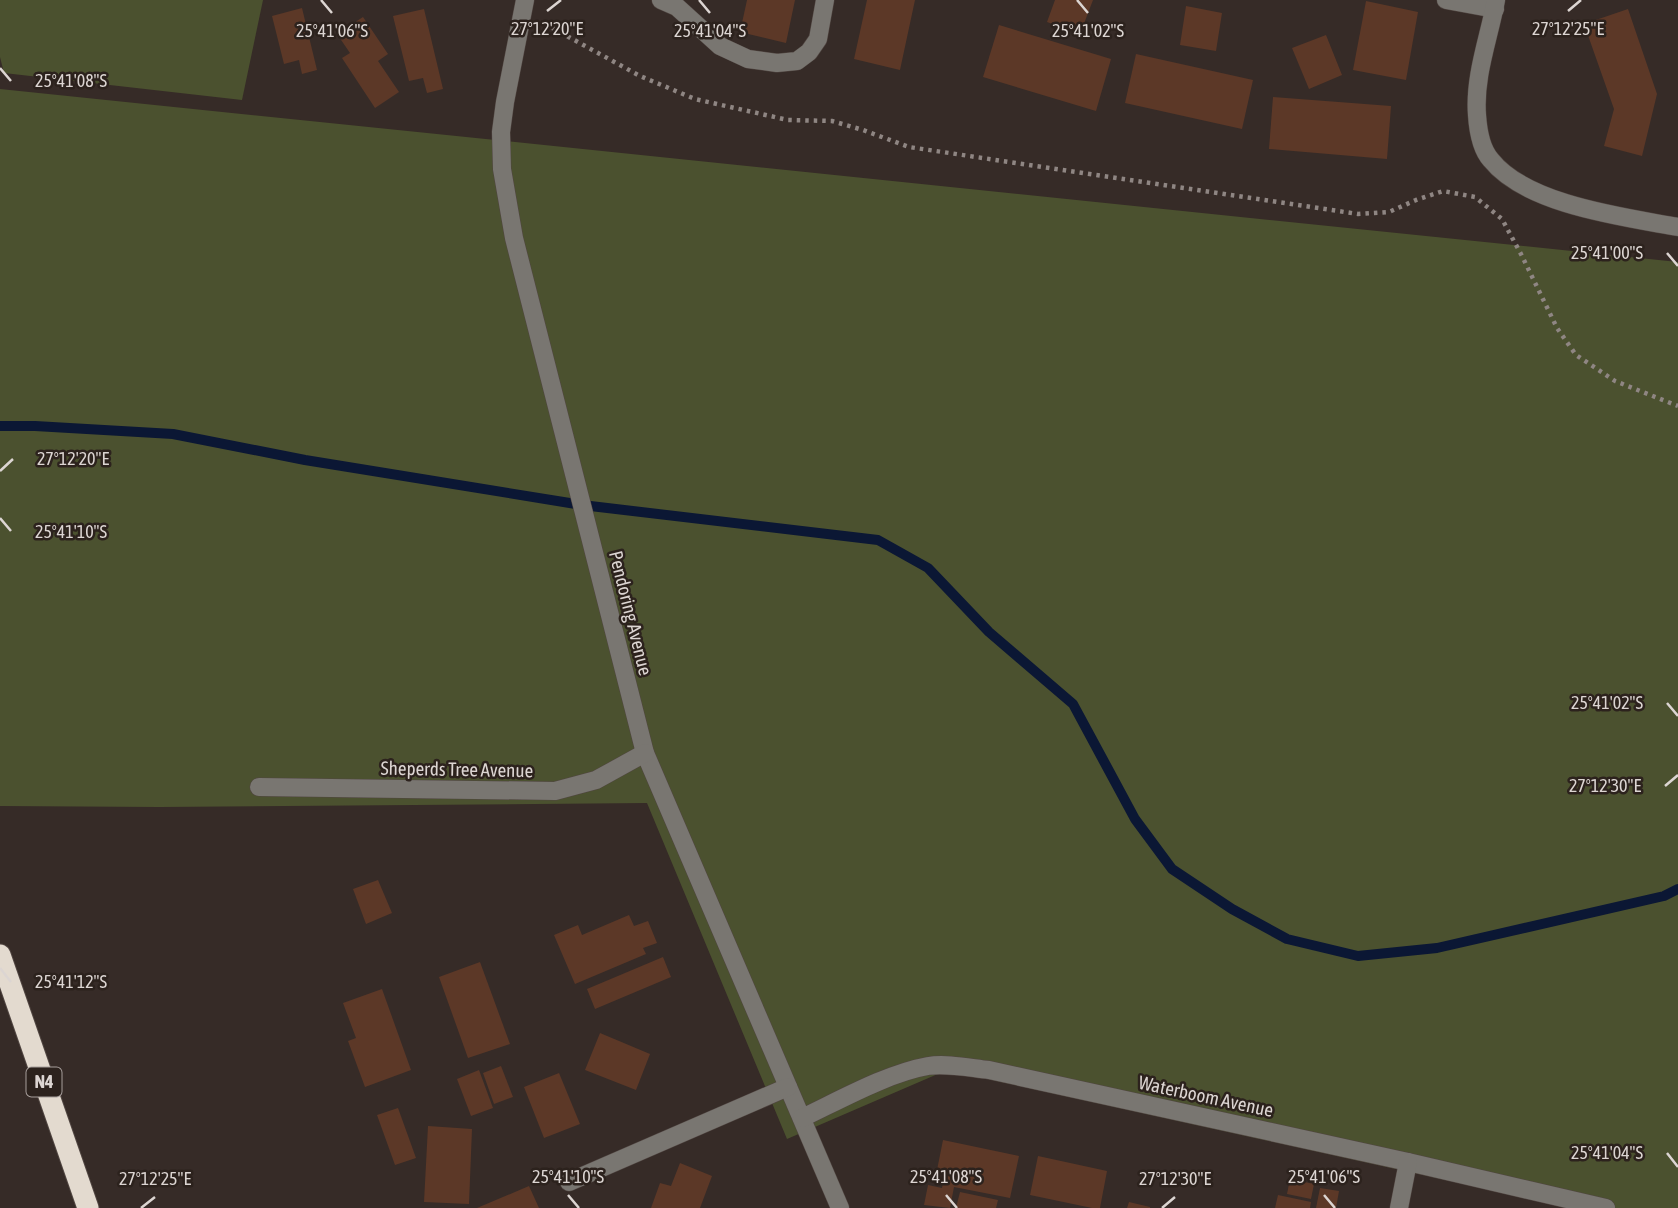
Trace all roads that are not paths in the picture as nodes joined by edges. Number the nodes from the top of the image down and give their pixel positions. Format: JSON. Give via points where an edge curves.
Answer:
{"nodes":[{"id":1,"x":661,"y":0,"type":"edge"},
{"id":2,"x":825,"y":0,"type":"edge"},
{"id":3,"x":1447,"y":0,"type":"edge"},
{"id":4,"x":1495,"y":4,"type":"edge"},
{"id":5,"x":524,"y":6,"type":"edge"},
{"id":6,"x":1678,"y":227,"type":"edge"},
{"id":7,"x":645,"y":753,"type":"junction"},
{"id":8,"x":259,"y":787,"type":"dead end"},
{"id":9,"x":0,"y":955,"type":"edge"},
{"id":10,"x":788,"y":1087,"type":"junction"},
{"id":11,"x":802,"y":1118,"type":"junction"},
{"id":12,"x":1408,"y":1162,"type":"junction"},
{"id":13,"x":569,"y":1182,"type":"dead end"},
{"id":14,"x":88,"y":1208,"type":"edge"},
{"id":15,"x":841,"y":1208,"type":"edge"},
{"id":16,"x":1399,"y":1208,"type":"edge"},
{"id":17,"x":1606,"y":1208,"type":"edge"}],
"edges":[{"from":1,"to":2,"type":"street","via":[[677,7],[720,46],[748,59],[777,63],[797,61],[809,52],[818,39]]},
{"from":3,"to":4,"type":"street"},
{"from":4,"to":6,"type":"street","via":[[1477,94],[1480,137],[1490,160],[1526,188],[1592,212]]},
{"from":5,"to":7,"type":"street","name":"Pendoring Avenue","via":[[501,132],[502,169],[514,238]]},
{"from":7,"to":8,"type":"street","name":"Sheperds Tree Avenue","via":[[596,780],[555,791]]},
{"from":7,"to":10,"type":"street","name":"Pendoring Avenue"},
{"from":9,"to":14,"type":"highway","number":"N4"},
{"from":10,"to":11,"type":"street","name":"Pendoring Avenue"},
{"from":10,"to":13,"type":"street"},
{"from":11,"to":12,"type":"street","name":"Waterboom Avenue","via":[[897,1074],[930,1066],[966,1067]]},
{"from":11,"to":15,"type":"street","name":"Pendoring Avenue"},
{"from":12,"to":16,"type":"street"},
{"from":12,"to":17,"type":"street","name":"Waterboom Avenue"}]}
